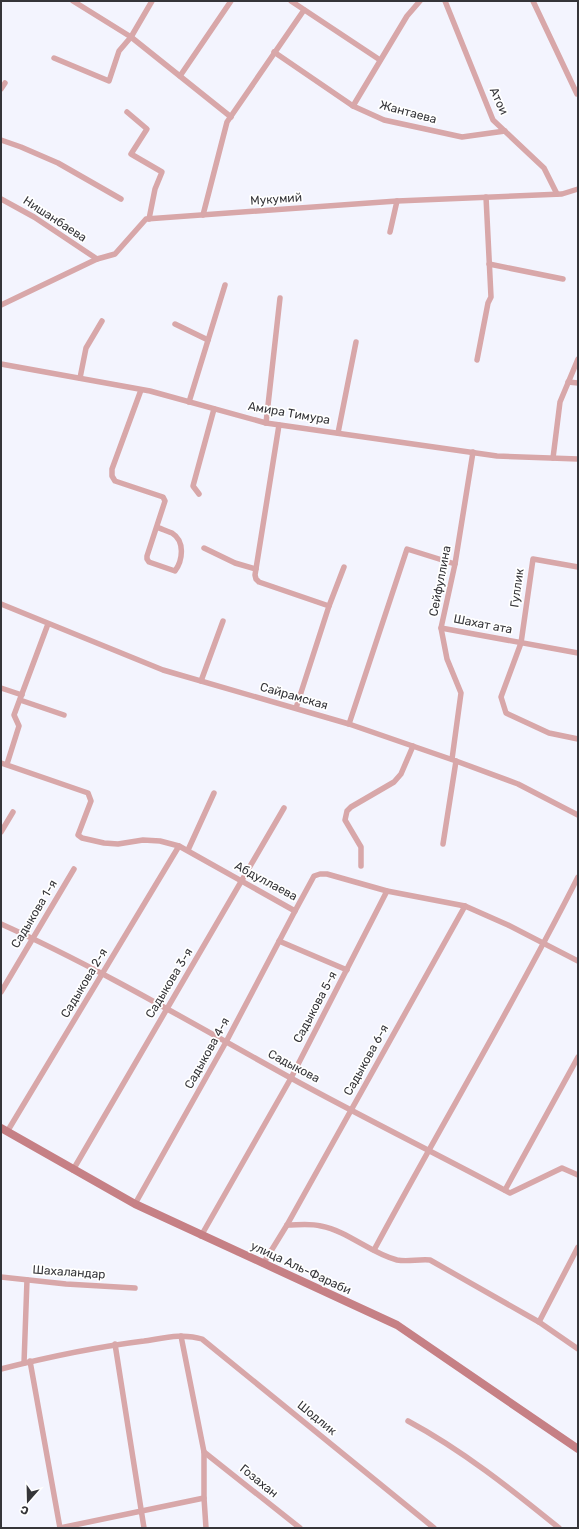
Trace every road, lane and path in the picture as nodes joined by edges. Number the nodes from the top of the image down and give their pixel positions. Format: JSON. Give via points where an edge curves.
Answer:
{"nodes":[{"id":1,"x":73,"y":1,"type":"edge"},
{"id":2,"x":152,"y":1,"type":"edge"},
{"id":3,"x":231,"y":1,"type":"edge"},
{"id":4,"x":291,"y":1,"type":"edge"},
{"id":5,"x":420,"y":1,"type":"edge"},
{"id":6,"x":445,"y":1,"type":"edge"},
{"id":7,"x":533,"y":1,"type":"edge"},
{"id":8,"x":304,"y":10,"type":"junction"},
{"id":9,"x":131,"y":37,"type":"junction"},
{"id":10,"x":274,"y":52,"type":"junction"},
{"id":11,"x":54,"y":58,"type":"dead end"},
{"id":12,"x":380,"y":60,"type":"junction"},
{"id":13,"x":180,"y":76,"type":"junction"},
{"id":14,"x":5,"y":83,"type":"dead end"},
{"id":15,"x":1,"y":89,"type":"edge"},
{"id":16,"x":577,"y":94,"type":"dead end"},
{"id":17,"x":353,"y":106,"type":"junction"},
{"id":18,"x":127,"y":112,"type":"dead end"},
{"id":19,"x":231,"y":117,"type":"junction"},
{"id":20,"x":505,"y":131,"type":"junction"},
{"id":21,"x":1,"y":140,"type":"edge"},
{"id":22,"x":578,"y":189,"type":"edge"},
{"id":23,"x":557,"y":194,"type":"junction"},
{"id":24,"x":486,"y":197,"type":"junction"},
{"id":25,"x":1,"y":199,"type":"edge"},
{"id":26,"x":121,"y":199,"type":"dead end"},
{"id":27,"x":396,"y":202,"type":"junction"},
{"id":28,"x":203,"y":215,"type":"junction"},
{"id":29,"x":149,"y":219,"type":"junction"},
{"id":30,"x":390,"y":232,"type":"dead end"},
{"id":31,"x":97,"y":259,"type":"junction"},
{"id":32,"x":490,"y":264,"type":"junction"},
{"id":33,"x":563,"y":279,"type":"dead end"},
{"id":34,"x":225,"y":285,"type":"dead end"},
{"id":35,"x":280,"y":298,"type":"dead end"},
{"id":36,"x":1,"y":305,"type":"edge"},
{"id":37,"x":102,"y":321,"type":"dead end"},
{"id":38,"x":175,"y":324,"type":"dead end"},
{"id":39,"x":208,"y":340,"type":"junction"},
{"id":40,"x":356,"y":342,"type":"dead end"},
{"id":41,"x":578,"y":359,"type":"edge"},
{"id":42,"x":477,"y":360,"type":"dead end"},
{"id":43,"x":1,"y":364,"type":"edge"},
{"id":44,"x":80,"y":378,"type":"junction"},
{"id":45,"x":568,"y":382,"type":"junction"},
{"id":46,"x":578,"y":384,"type":"edge"},
{"id":47,"x":140,"y":390,"type":"junction"},
{"id":48,"x":189,"y":402,"type":"junction"},
{"id":49,"x":214,"y":409,"type":"junction"},
{"id":50,"x":266,"y":423,"type":"junction"},
{"id":51,"x":279,"y":425,"type":"junction"},
{"id":52,"x":338,"y":433,"type":"junction"},
{"id":53,"x":473,"y":452,"type":"junction"},
{"id":54,"x":553,"y":458,"type":"junction"},
{"id":55,"x":578,"y":459,"type":"edge"},
{"id":56,"x":199,"y":494,"type":"dead end"},
{"id":57,"x":156,"y":527,"type":"junction"},
{"id":58,"x":204,"y":548,"type":"dead end"},
{"id":59,"x":455,"y":564,"type":"junction"},
{"id":60,"x":344,"y":567,"type":"dead end"},
{"id":61,"x":578,"y":567,"type":"edge"},
{"id":62,"x":256,"y":569,"type":"junction"},
{"id":63,"x":1,"y":604,"type":"edge"},
{"id":64,"x":329,"y":606,"type":"junction"},
{"id":65,"x":224,"y":621,"type":"dead end"},
{"id":66,"x":48,"y":624,"type":"junction"},
{"id":67,"x":441,"y":628,"type":"junction"},
{"id":68,"x":521,"y":643,"type":"junction"},
{"id":69,"x":578,"y":653,"type":"edge"},
{"id":70,"x":201,"y":681,"type":"junction"},
{"id":71,"x":1,"y":688,"type":"edge"},
{"id":72,"x":21,"y":697,"type":"junction"},
{"id":73,"x":296,"y":708,"type":"junction"},
{"id":74,"x":64,"y":715,"type":"dead end"},
{"id":75,"x":349,"y":724,"type":"junction"},
{"id":76,"x":578,"y":739,"type":"edge"},
{"id":77,"x":413,"y":746,"type":"junction"},
{"id":78,"x":454,"y":760,"type":"junction"},
{"id":79,"x":4,"y":763,"type":"edge"},
{"id":80,"x":214,"y":792,"type":"dead end"},
{"id":81,"x":284,"y":808,"type":"dead end"},
{"id":82,"x":13,"y":812,"type":"dead end"},
{"id":83,"x":578,"y":815,"type":"edge"},
{"id":84,"x":1,"y":832,"type":"edge"},
{"id":85,"x":443,"y":844,"type":"dead end"},
{"id":86,"x":179,"y":846,"type":"junction"},
{"id":87,"x":188,"y":850,"type":"junction"},
{"id":88,"x":361,"y":866,"type":"dead end"},
{"id":89,"x":74,"y":869,"type":"dead end"},
{"id":90,"x":578,"y":877,"type":"edge"},
{"id":91,"x":242,"y":882,"type":"junction"},
{"id":92,"x":387,"y":892,"type":"junction"},
{"id":93,"x":465,"y":906,"type":"junction"},
{"id":94,"x":295,"y":911,"type":"junction"},
{"id":95,"x":1,"y":924,"type":"edge"},
{"id":96,"x":33,"y":938,"type":"junction"},
{"id":97,"x":279,"y":941,"type":"junction"},
{"id":98,"x":544,"y":944,"type":"junction"},
{"id":99,"x":578,"y":961,"type":"edge"},
{"id":100,"x":347,"y":970,"type":"junction"},
{"id":101,"x":102,"y":975,"type":"junction"},
{"id":102,"x":1,"y":992,"type":"edge"},
{"id":103,"x":166,"y":1009,"type":"junction"},
{"id":104,"x":226,"y":1042,"type":"junction"},
{"id":105,"x":578,"y":1057,"type":"edge"},
{"id":106,"x":291,"y":1078,"type":"junction"},
{"id":107,"x":351,"y":1109,"type":"junction"},
{"id":108,"x":4,"y":1130,"type":"edge"},
{"id":109,"x":428,"y":1150,"type":"junction"},
{"id":110,"x":73,"y":1170,"type":"junction"},
{"id":111,"x":578,"y":1174,"type":"edge"},
{"id":112,"x":505,"y":1190,"type":"junction"},
{"id":113,"x":135,"y":1204,"type":"junction"},
{"id":114,"x":287,"y":1225,"type":"junction"},
{"id":115,"x":201,"y":1236,"type":"junction"},
{"id":116,"x":578,"y":1247,"type":"edge"},
{"id":117,"x":374,"y":1250,"type":"junction"},
{"id":118,"x":263,"y":1264,"type":"junction"},
{"id":119,"x":1,"y":1278,"type":"edge"},
{"id":120,"x":27,"y":1280,"type":"junction"},
{"id":121,"x":135,"y":1288,"type":"dead end"},
{"id":122,"x":539,"y":1322,"type":"junction"},
{"id":123,"x":181,"y":1336,"type":"junction"},
{"id":124,"x":115,"y":1344,"type":"junction"},
{"id":125,"x":578,"y":1349,"type":"edge"},
{"id":126,"x":27,"y":1362,"type":"junction"},
{"id":127,"x":1,"y":1368,"type":"edge"},
{"id":128,"x":408,"y":1421,"type":"dead end"},
{"id":129,"x":578,"y":1449,"type":"edge"},
{"id":130,"x":204,"y":1452,"type":"junction"},
{"id":131,"x":204,"y":1498,"type":"junction"},
{"id":132,"x":142,"y":1511,"type":"junction"},
{"id":133,"x":144,"y":1528,"type":"edge"},
{"id":134,"x":206,"y":1528,"type":"edge"},
{"id":135,"x":300,"y":1528,"type":"edge"},
{"id":136,"x":434,"y":1528,"type":"edge"},
{"id":137,"x":559,"y":1528,"type":"edge"}],
"edges":[{"from":1,"to":9,"type":"street"},
{"from":2,"to":9,"type":"street"},
{"from":3,"to":13,"type":"street"},
{"from":4,"to":8,"type":"street"},
{"from":5,"to":12,"type":"street","via":[[407,16]]},
{"from":6,"to":20,"type":"street","name":"Атои","via":[[493,120]]},
{"from":7,"to":16,"type":"street"},
{"from":8,"to":10,"type":"street"},
{"from":8,"to":12,"type":"street"},
{"from":9,"to":11,"type":"street","via":[[119,52],[109,81]]},
{"from":9,"to":13,"type":"street"},
{"from":10,"to":17,"type":"street","name":"Жантаева"},
{"from":10,"to":19,"type":"street"},
{"from":12,"to":17,"type":"street"},
{"from":13,"to":19,"type":"street"},
{"from":14,"to":15,"type":"street"},
{"from":17,"to":20,"type":"street","name":"Жантаева","via":[[384,120],[462,137]]},
{"from":18,"to":29,"type":"street","via":[[147,129],[131,154],[162,172],[155,189]]},
{"from":19,"to":28,"type":"street","via":[[227,122]]},
{"from":20,"to":23,"type":"street","name":"Атои","via":[[544,168]]},
{"from":21,"to":26,"type":"street","via":[[58,163]]},
{"from":22,"to":23,"type":"street","name":"Мукумий"},
{"from":23,"to":24,"type":"street","name":"Мукумий"},
{"from":24,"to":27,"type":"street","name":"Мукумий"},
{"from":24,"to":32,"type":"street"},
{"from":25,"to":31,"type":"street","name":"Нишанбаева","via":[[34,217]]},
{"from":27,"to":28,"type":"street","name":"Мукумий"},
{"from":27,"to":30,"type":"street"},
{"from":28,"to":29,"type":"street","name":"Мукумий"},
{"from":29,"to":31,"type":"street","via":[[146,219],[115,254]]},
{"from":31,"to":36,"type":"street"},
{"from":32,"to":33,"type":"street"},
{"from":32,"to":42,"type":"street","via":[[491,297]]},
{"from":34,"to":39,"type":"street"},
{"from":35,"to":50,"type":"street"},
{"from":37,"to":44,"type":"street","via":[[86,348]]},
{"from":38,"to":39,"type":"street"},
{"from":39,"to":48,"type":"street"},
{"from":40,"to":52,"type":"street"},
{"from":41,"to":45,"type":"street"},
{"from":43,"to":44,"type":"street","name":"Амира Тимура"},
{"from":44,"to":47,"type":"street","name":"Амира Тимура"},
{"from":45,"to":46,"type":"street"},
{"from":45,"to":54,"type":"street","via":[[560,402]]},
{"from":47,"to":48,"type":"street","name":"Амира Тимура"},
{"from":47,"to":57,"type":"street","via":[[112,469],[112,476],[115,481],[163,497],[165,502]]},
{"from":48,"to":49,"type":"street","name":"Амира Тимура"},
{"from":49,"to":50,"type":"street","name":"Амира Тимура"},
{"from":49,"to":56,"type":"street","via":[[193,486]]},
{"from":50,"to":51,"type":"street","name":"Амира Тимура"},
{"from":51,"to":52,"type":"street","name":"Амира Тимура"},
{"from":51,"to":62,"type":"street"},
{"from":52,"to":53,"type":"street","name":"Амира Тимура"},
{"from":53,"to":54,"type":"street","name":"Амира Тимура","via":[[497,456]]},
{"from":53,"to":59,"type":"street","name":"Сейфуллина"},
{"from":54,"to":55,"type":"street","name":"Амира Тимура"},
{"from":57,"to":57,"type":"street","via":[[147,559],[175,571],[182,548],[173,534]]},
{"from":58,"to":62,"type":"street","via":[[235,563]]},
{"from":59,"to":67,"type":"street","name":"Сейфуллина"},
{"from":59,"to":75,"type":"street","via":[[407,549]]},
{"from":60,"to":64,"type":"street"},
{"from":61,"to":68,"type":"street","name":"Гуллик","via":[[533,559]]},
{"from":62,"to":64,"type":"street","via":[[256,579],[259,582]]},
{"from":63,"to":66,"type":"street","name":"Сайрамская"},
{"from":64,"to":73,"type":"street"},
{"from":65,"to":70,"type":"street"},
{"from":66,"to":70,"type":"street","name":"Сайрамская","via":[[162,670]]},
{"from":66,"to":72,"type":"street"},
{"from":67,"to":68,"type":"street","name":"Шахат ата"},
{"from":67,"to":78,"type":"street","name":"Сейфуллина","via":[[447,659],[461,693]]},
{"from":68,"to":69,"type":"street","name":"Шахат ата"},
{"from":68,"to":76,"type":"street","name":"Шахат ата","via":[[501,697],[506,713],[548,733]]},
{"from":70,"to":73,"type":"street","name":"Сайрамская"},
{"from":71,"to":72,"type":"street"},
{"from":72,"to":74,"type":"street"},
{"from":72,"to":79,"type":"street","via":[[14,715],[19,726]]},
{"from":73,"to":75,"type":"street","name":"Сайрамская"},
{"from":75,"to":77,"type":"street","name":"Сайрамская"},
{"from":77,"to":78,"type":"street","name":"Сайрамская"},
{"from":77,"to":88,"type":"street","via":[[401,774],[394,782],[351,807],[345,815],[345,820],[362,847]]},
{"from":78,"to":83,"type":"street","name":"Сайрамская","via":[[518,784]]},
{"from":78,"to":85,"type":"street","name":"Сейфуллина"},
{"from":79,"to":86,"type":"street","name":"Абдуллаева","via":[[88,793],[91,801],[78,835],[82,838],[118,844],[143,840],[160,841]]},
{"from":80,"to":87,"type":"street"},
{"from":81,"to":91,"type":"street","name":"Садыкова 3-я"},
{"from":82,"to":84,"type":"street"},
{"from":86,"to":87,"type":"street","name":"Абдуллаева"},
{"from":86,"to":101,"type":"street","name":"Садыкова 2-я"},
{"from":87,"to":91,"type":"street","name":"Абдуллаева"},
{"from":89,"to":96,"type":"street","name":"Садыкова 1-я"},
{"from":90,"to":98,"type":"street"},
{"from":91,"to":94,"type":"street","name":"Абдуллаева"},
{"from":91,"to":103,"type":"street","name":"Садыкова 3-я"},
{"from":92,"to":93,"type":"street","name":"Абдуллаева"},
{"from":92,"to":94,"type":"street","name":"Абдуллаева","via":[[328,874],[320,874],[314,876]]},
{"from":92,"to":100,"type":"street","name":"Садыкова 5-я"},
{"from":93,"to":98,"type":"street","name":"Абдуллаева"},
{"from":93,"to":107,"type":"street","name":"Садыкова 6-я"},
{"from":94,"to":97,"type":"street","name":"Садыкова 4-я"},
{"from":95,"to":96,"type":"street","name":"Садыкова"},
{"from":96,"to":101,"type":"street","name":"Садыкова"},
{"from":96,"to":102,"type":"street","name":"Садыкова 1-я"},
{"from":97,"to":100,"type":"street"},
{"from":97,"to":104,"type":"street","name":"Садыкова 4-я"},
{"from":98,"to":99,"type":"street","name":"Абдуллаева"},
{"from":98,"to":109,"type":"street"},
{"from":100,"to":106,"type":"street","name":"Садыкова 5-я"},
{"from":101,"to":103,"type":"street","name":"Садыкова"},
{"from":101,"to":108,"type":"street","name":"Садыкова 2-я"},
{"from":103,"to":104,"type":"street","name":"Садыкова"},
{"from":103,"to":110,"type":"street","name":"Садыкова 3-я"},
{"from":104,"to":106,"type":"street","name":"Садыкова"},
{"from":104,"to":113,"type":"street","name":"Садыкова 4-я"},
{"from":105,"to":112,"type":"street"},
{"from":106,"to":107,"type":"street","name":"Садыкова"},
{"from":106,"to":115,"type":"street","name":"Садыкова 5-я"},
{"from":107,"to":109,"type":"street","name":"Садыкова"},
{"from":107,"to":114,"type":"street","name":"Садыкова 6-я"},
{"from":108,"to":110,"type":"main road","name":"улица Аль-Фараби"},
{"from":109,"to":112,"type":"street","name":"Садыкова"},
{"from":109,"to":117,"type":"street"},
{"from":110,"to":113,"type":"main road","name":"улица Аль-Фараби"},
{"from":111,"to":112,"type":"street","via":[[562,1168],[510,1193]]},
{"from":113,"to":115,"type":"main road","name":"улица Аль-Фараби"},
{"from":114,"to":117,"type":"street","via":[[322,1226]]},
{"from":114,"to":118,"type":"street","name":"Садыкова 6-я"},
{"from":115,"to":118,"type":"main road","name":"улица Аль-Фараби"},
{"from":116,"to":122,"type":"street"},
{"from":117,"to":122,"type":"street","via":[[396,1260],[430,1260]]},
{"from":118,"to":129,"type":"main road","name":"улица Аль-Фараби","via":[[397,1325]]},
{"from":119,"to":120,"type":"street","name":"Шахаландар"},
{"from":120,"to":121,"type":"street","name":"Шахаландар"},
{"from":120,"to":126,"type":"street"},
{"from":122,"to":125,"type":"street"},
{"from":123,"to":124,"type":"street","name":"Шодлик"},
{"from":123,"to":130,"type":"street"},
{"from":123,"to":136,"type":"street","name":"Шодлик","via":[[202,1339]]},
{"from":124,"to":126,"type":"street","name":"Шодлик"},
{"from":124,"to":132,"type":"street"},
{"from":126,"to":127,"type":"street","name":"Шодлик"},
{"from":126,"to":132,"type":"street","via":[[60,1528]]},
{"from":128,"to":137,"type":"street","via":[[439,1437]]},
{"from":130,"to":131,"type":"street"},
{"from":130,"to":135,"type":"street","name":"Гозахан"},
{"from":131,"to":132,"type":"street"},
{"from":131,"to":134,"type":"street"},
{"from":132,"to":133,"type":"street"}]}
